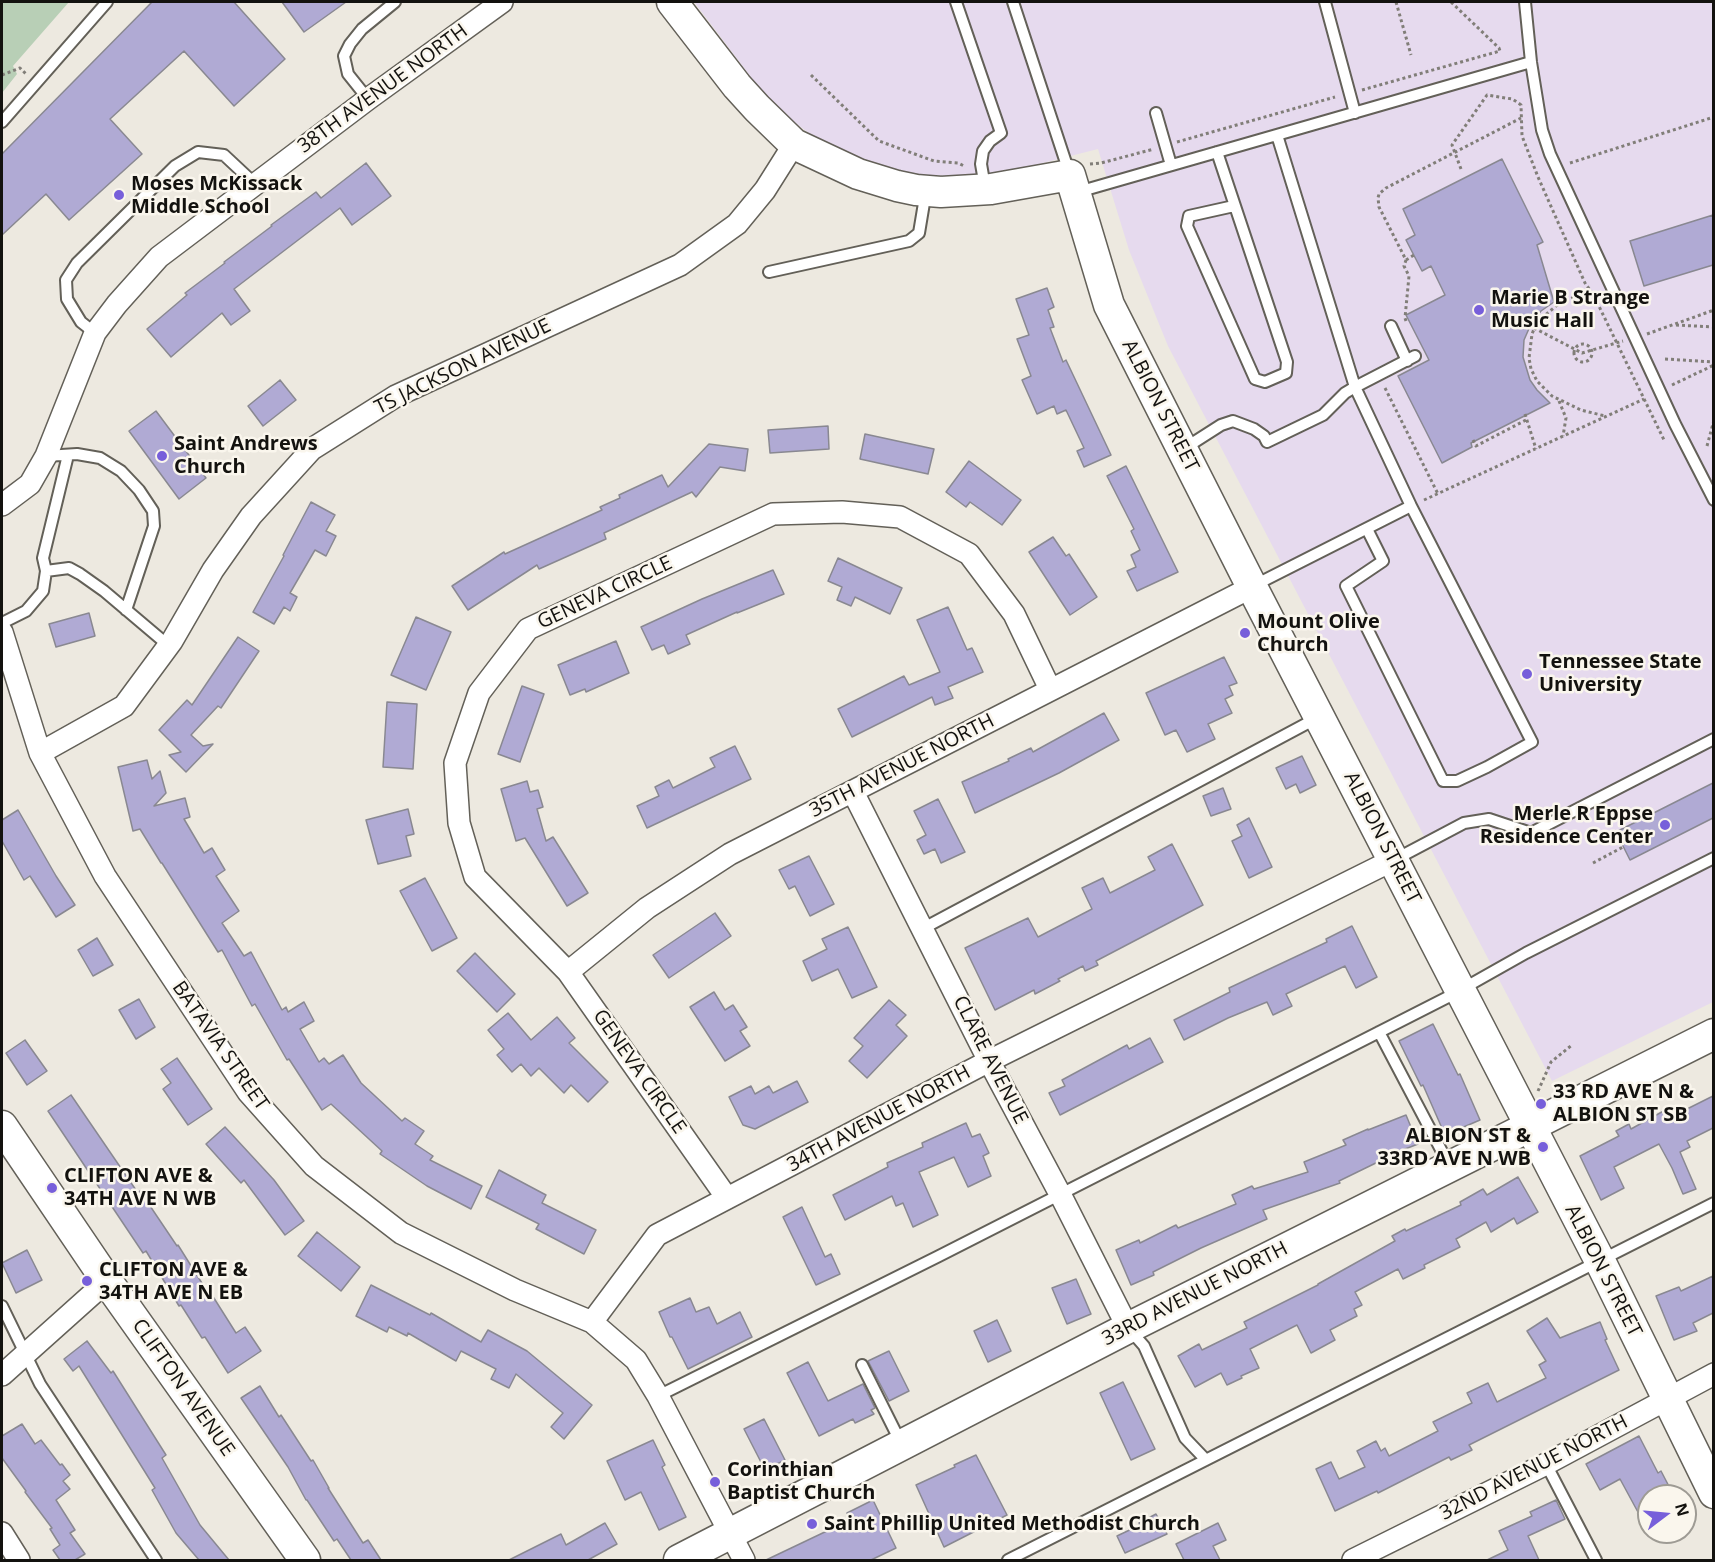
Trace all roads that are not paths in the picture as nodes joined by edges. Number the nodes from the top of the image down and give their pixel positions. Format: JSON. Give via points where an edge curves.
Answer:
{"nodes":[{"id":1,"x":107,"y":2,"type":"edge"},
{"id":2,"x":395,"y":2,"type":"edge"},
{"id":3,"x":502,"y":2,"type":"edge"},
{"id":4,"x":672,"y":2,"type":"edge"},
{"id":5,"x":956,"y":2,"type":"edge"},
{"id":6,"x":1013,"y":2,"type":"edge"},
{"id":7,"x":1324,"y":2,"type":"edge"},
{"id":8,"x":1525,"y":2,"type":"edge"},
{"id":9,"x":1531,"y":63,"type":"junction"},
{"id":10,"x":368,"y":99,"type":"junction"},
{"id":11,"x":1155,"y":113,"type":"dead end"},
{"id":12,"x":1355,"y":113,"type":"junction"},
{"id":13,"x":2,"y":122,"type":"edge"},
{"id":14,"x":1277,"y":135,"type":"junction"},
{"id":15,"x":794,"y":144,"type":"junction"},
{"id":16,"x":1216,"y":152,"type":"junction"},
{"id":17,"x":1171,"y":165,"type":"junction"},
{"id":18,"x":1076,"y":176,"type":"junction"},
{"id":19,"x":255,"y":184,"type":"junction"},
{"id":20,"x":985,"y":190,"type":"junction"},
{"id":21,"x":926,"y":191,"type":"junction"},
{"id":22,"x":1234,"y":206,"type":"junction"},
{"id":23,"x":768,"y":272,"type":"dead end"},
{"id":24,"x":1392,"y":327,"type":"road end"},
{"id":25,"x":95,"y":333,"type":"junction"},
{"id":26,"x":1354,"y":387,"type":"junction"},
{"id":27,"x":1182,"y":450,"type":"junction"},
{"id":28,"x":68,"y":455,"type":"junction"},
{"id":29,"x":46,"y":456,"type":"junction"},
{"id":30,"x":1713,"y":500,"type":"edge"},
{"id":31,"x":2,"y":505,"type":"edge"},
{"id":32,"x":1412,"y":506,"type":"junction"},
{"id":33,"x":1366,"y":529,"type":"junction"},
{"id":34,"x":46,"y":571,"type":"junction"},
{"id":35,"x":1252,"y":587,"type":"junction"},
{"id":36,"x":126,"y":610,"type":"junction"},
{"id":37,"x":2,"y":623,"type":"edge"},
{"id":38,"x":2,"y":632,"type":"edge"},
{"id":39,"x":169,"y":646,"type":"junction"},
{"id":40,"x":1050,"y":689,"type":"junction"},
{"id":41,"x":1319,"y":717,"type":"junction"},
{"id":42,"x":1713,"y":739,"type":"edge"},
{"id":43,"x":40,"y":753,"type":"junction"},
{"id":44,"x":853,"y":792,"type":"junction"},
{"id":45,"x":1713,"y":858,"type":"edge"},
{"id":46,"x":1394,"y":860,"type":"junction"},
{"id":47,"x":922,"y":929,"type":"junction"},
{"id":48,"x":568,"y":972,"type":"junction"},
{"id":49,"x":1460,"y":990,"type":"junction"},
{"id":50,"x":1379,"y":1032,"type":"junction"},
{"id":51,"x":1713,"y":1034,"type":"edge"},
{"id":52,"x":989,"y":1061,"type":"junction"},
{"id":53,"x":2,"y":1126,"type":"edge"},
{"id":54,"x":1529,"y":1126,"type":"junction"},
{"id":55,"x":1449,"y":1166,"type":"junction"},
{"id":56,"x":1060,"y":1194,"type":"junction"},
{"id":57,"x":727,"y":1198,"type":"junction"},
{"id":58,"x":1713,"y":1203,"type":"edge"},
{"id":59,"x":1600,"y":1262,"type":"junction"},
{"id":60,"x":107,"y":1281,"type":"junction"},
{"id":61,"x":2,"y":1306,"type":"edge"},
{"id":62,"x":591,"y":1322,"type":"junction"},
{"id":63,"x":1128,"y":1328,"type":"junction"},
{"id":64,"x":25,"y":1354,"type":"junction"},
{"id":65,"x":862,"y":1365,"type":"dead end"},
{"id":66,"x":1713,"y":1374,"type":"edge"},
{"id":67,"x":2,"y":1375,"type":"edge"},
{"id":68,"x":658,"y":1396,"type":"junction"},
{"id":69,"x":1666,"y":1399,"type":"junction"},
{"id":70,"x":902,"y":1445,"type":"junction"},
{"id":71,"x":1206,"y":1460,"type":"junction"},
{"id":72,"x":1546,"y":1464,"type":"junction"},
{"id":73,"x":1713,"y":1493,"type":"edge"},
{"id":74,"x":2,"y":1533,"type":"edge"},
{"id":75,"x":737,"y":1547,"type":"edge"},
{"id":76,"x":20,"y":1560,"type":"edge"},
{"id":77,"x":156,"y":1560,"type":"edge"},
{"id":78,"x":305,"y":1560,"type":"edge"},
{"id":79,"x":679,"y":1560,"type":"edge"},
{"id":80,"x":1008,"y":1560,"type":"edge"},
{"id":81,"x":1353,"y":1560,"type":"edge"},
{"id":82,"x":1596,"y":1560,"type":"edge"}],
"edges":[{"from":1,"to":13,"type":"lane"},
{"from":2,"to":10,"type":"lane","via":[[362,29],[344,56],[348,74]]},
{"from":3,"to":10,"type":"street","name":"38TH AVENUE NORTH"},
{"from":4,"to":15,"type":"street","via":[[737,86]]},
{"from":5,"to":20,"type":"lane","via":[[1001,133],[983,151]]},
{"from":6,"to":18,"type":"lane"},
{"from":7,"to":12,"type":"lane"},
{"from":8,"to":9,"type":"lane"},
{"from":9,"to":12,"type":"lane"},
{"from":9,"to":30,"type":"lane","via":[[1542,130],[1556,168]]},
{"from":10,"to":19,"type":"street","name":"38TH AVENUE NORTH"},
{"from":11,"to":17,"type":"lane"},
{"from":12,"to":14,"type":"lane"},
{"from":14,"to":16,"type":"lane"},
{"from":14,"to":26,"type":"lane"},
{"from":15,"to":21,"type":"street","via":[[877,181]]},
{"from":15,"to":39,"type":"street","name":"TS JACKSON AVENUE","via":[[765,190],[737,224],[680,265],[396,396],[312,449],[251,516],[213,570]]},
{"from":16,"to":17,"type":"lane"},
{"from":16,"to":22,"type":"lane"},
{"from":17,"to":18,"type":"lane"},
{"from":18,"to":20,"type":"street"},
{"from":18,"to":27,"type":"street","name":"ALBION STREET","via":[[1109,305]]},
{"from":19,"to":25,"type":"street","name":"38TH AVENUE NORTH","via":[[159,257]]},
{"from":19,"to":25,"type":"lane","via":[[224,155],[198,152],[175,166],[77,263],[66,280],[67,299],[81,322]]},
{"from":20,"to":21,"type":"street"},
{"from":21,"to":23,"type":"lane","via":[[919,233],[909,241]]},
{"from":22,"to":22,"type":"lane","via":[[1287,362],[1286,373],[1265,382],[1255,379],[1187,226],[1189,216]]},
{"from":24,"to":26,"type":"lane","via":[[1411,358]]},
{"from":25,"to":29,"type":"street","name":"38TH AVENUE NORTH"},
{"from":26,"to":27,"type":"lane","via":[[1323,415],[1267,442],[1254,429],[1233,422],[1221,425]]},
{"from":26,"to":32,"type":"lane"},
{"from":27,"to":35,"type":"street","name":"ALBION STREET"},
{"from":28,"to":29,"type":"lane"},
{"from":28,"to":34,"type":"lane","via":[[43,558]]},
{"from":28,"to":36,"type":"lane","via":[[100,458],[121,471],[153,511],[154,526]]},
{"from":29,"to":31,"type":"street","name":"38TH AVENUE NORTH","via":[[30,484]]},
{"from":32,"to":33,"type":"lane"},
{"from":32,"to":33,"type":"lane","via":[[1532,742],[1457,781],[1443,781],[1346,586],[1383,561]]},
{"from":33,"to":35,"type":"lane"},
{"from":34,"to":36,"type":"lane","via":[[69,568]]},
{"from":34,"to":37,"type":"lane","via":[[43,591],[26,610]]},
{"from":35,"to":40,"type":"street","name":"35TH AVENUE NORTH"},
{"from":35,"to":41,"type":"street","name":"ALBION STREET"},
{"from":36,"to":39,"type":"lane"},
{"from":38,"to":43,"type":"street","name":"BATAVIA STREET"},
{"from":39,"to":43,"type":"street","name":"TS JACKSON AVENUE","via":[[124,706]]},
{"from":40,"to":44,"type":"street","name":"35TH AVENUE NORTH"},
{"from":40,"to":48,"type":"street","name":"GENEVA CIRCLE","via":[[1014,615],[969,554],[900,517],[842,512],[773,514],[528,629],[479,693],[455,763],[459,823],[475,878]]},
{"from":41,"to":46,"type":"street","name":"ALBION STREET"},
{"from":41,"to":47,"type":"lane"},
{"from":42,"to":46,"type":"lane","via":[[1532,833],[1489,819],[1464,823]]},
{"from":43,"to":62,"type":"street","name":"BATAVIA STREET","via":[[105,876],[248,1092],[314,1166],[401,1233],[515,1290]]},
{"from":44,"to":47,"type":"street","name":"CLARE AVENUE"},
{"from":44,"to":48,"type":"street","name":"35TH AVENUE NORTH","via":[[730,854],[647,908]]},
{"from":45,"to":49,"type":"lane"},
{"from":46,"to":49,"type":"street","name":"ALBION STREET"},
{"from":46,"to":52,"type":"street","name":"34TH AVENUE NORTH"},
{"from":47,"to":52,"type":"street","name":"CLARE AVENUE"},
{"from":48,"to":57,"type":"street","name":"GENEVA CIRCLE"},
{"from":49,"to":50,"type":"lane"},
{"from":49,"to":54,"type":"street","name":"ALBION STREET"},
{"from":50,"to":55,"type":"lane"},
{"from":50,"to":56,"type":"lane"},
{"from":51,"to":54,"type":"street","name":"33RD AVENUE NORTH"},
{"from":52,"to":56,"type":"street","name":"CLARE AVENUE"},
{"from":52,"to":57,"type":"street","name":"34TH AVENUE NORTH"},
{"from":53,"to":60,"type":"street","name":"CLIFTON AVENUE"},
{"from":54,"to":55,"type":"street","name":"33RD AVENUE NORTH"},
{"from":54,"to":59,"type":"street","name":"ALBION STREET"},
{"from":55,"to":63,"type":"street","name":"33RD AVENUE NORTH"},
{"from":56,"to":63,"type":"street","name":"CLARE AVENUE"},
{"from":56,"to":68,"type":"lane"},
{"from":57,"to":62,"type":"street","name":"34TH AVENUE NORTH","via":[[657,1235]]},
{"from":58,"to":59,"type":"lane"},
{"from":59,"to":69,"type":"street","name":"ALBION STREET"},
{"from":59,"to":71,"type":"lane"},
{"from":60,"to":64,"type":"street"},
{"from":60,"to":78,"type":"street","name":"CLIFTON AVENUE"},
{"from":61,"to":64,"type":"lane"},
{"from":62,"to":68,"type":"street","name":"BATAVIA STREET","via":[[636,1360]]},
{"from":63,"to":70,"type":"street","name":"33RD AVENUE NORTH"},
{"from":63,"to":71,"type":"lane","via":[[1144,1346],[1185,1438]]},
{"from":64,"to":67,"type":"street"},
{"from":64,"to":77,"type":"lane","via":[[40,1384]]},
{"from":65,"to":70,"type":"lane"},
{"from":66,"to":69,"type":"street","name":"32ND AVENUE NORTH"},
{"from":68,"to":75,"type":"street","name":"BATAVIA STREET"},
{"from":69,"to":72,"type":"street","name":"32ND AVENUE NORTH"},
{"from":69,"to":73,"type":"street","name":"ALBION STREET"},
{"from":70,"to":75,"type":"street","name":"33RD AVENUE NORTH"},
{"from":71,"to":80,"type":"lane"},
{"from":72,"to":81,"type":"street","name":"32ND AVENUE NORTH"},
{"from":72,"to":82,"type":"lane"},
{"from":74,"to":76,"type":"street"},
{"from":75,"to":79,"type":"street","name":"33RD AVENUE NORTH"}]}
